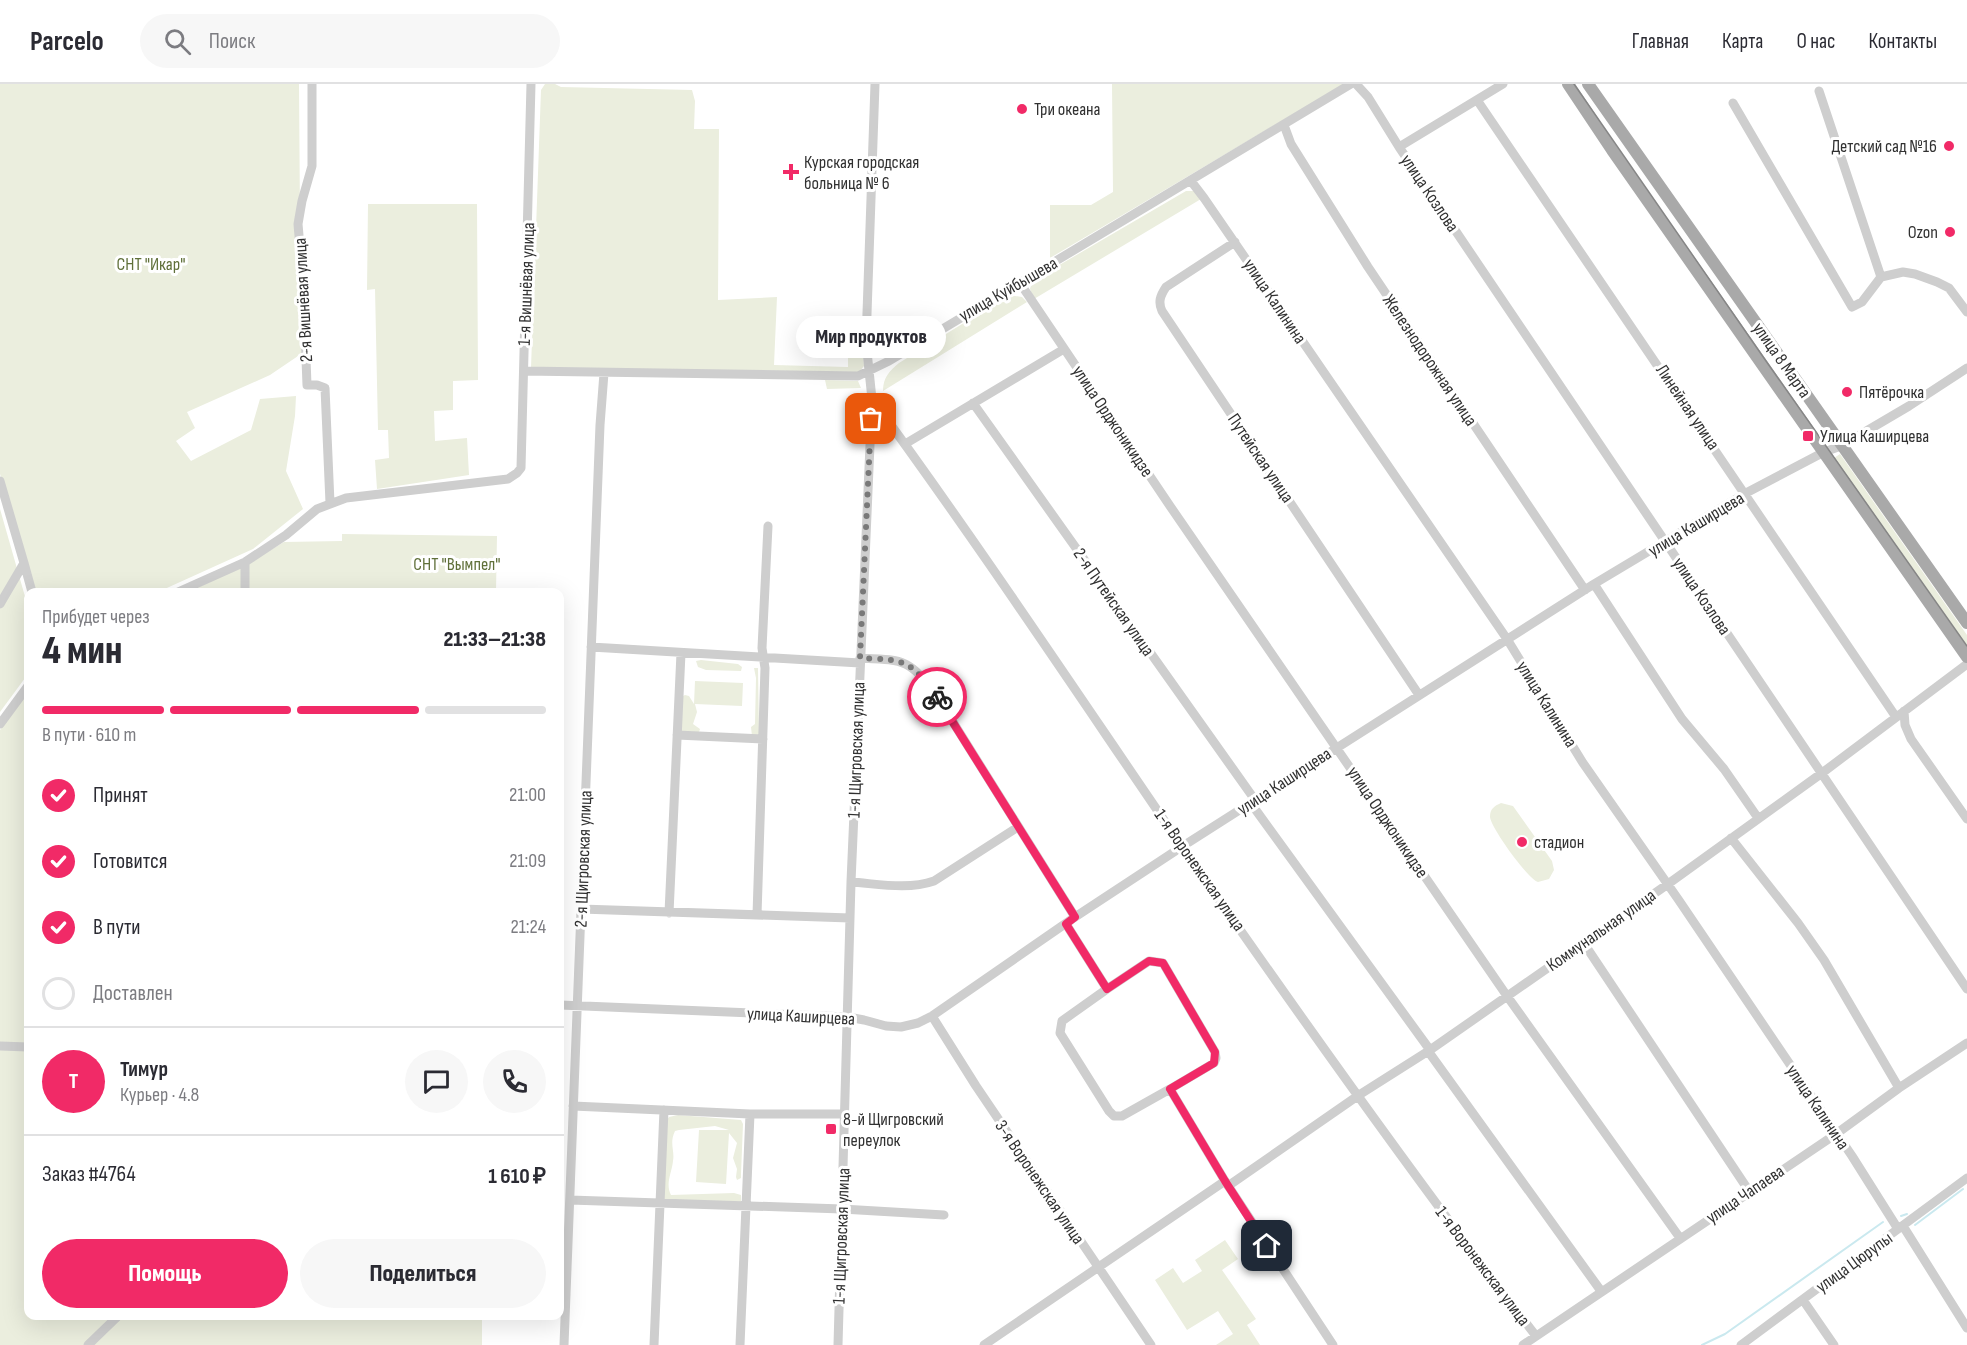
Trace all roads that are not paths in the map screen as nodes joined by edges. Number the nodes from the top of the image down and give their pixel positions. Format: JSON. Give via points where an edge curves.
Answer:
{"nodes":[{"id":1,"x":312,"y":84,"type":"edge"},
{"id":2,"x":531,"y":84,"type":"edge"},
{"id":3,"x":875,"y":84,"type":"edge"},
{"id":4,"x":1351,"y":84,"type":"edge"},
{"id":5,"x":1356,"y":84,"type":"edge"},
{"id":6,"x":1503,"y":84,"type":"edge"},
{"id":7,"x":1568,"y":84,"type":"edge"},
{"id":8,"x":1588,"y":84,"type":"edge"},
{"id":9,"x":1819,"y":91,"type":"dead end"},
{"id":10,"x":1478,"y":99,"type":"junction"},
{"id":11,"x":1733,"y":103,"type":"dead end"},
{"id":12,"x":1284,"y":125,"type":"junction"},
{"id":13,"x":1399,"y":147,"type":"junction"},
{"id":14,"x":1191,"y":182,"type":"junction"},
{"id":15,"x":1235,"y":242,"type":"junction"},
{"id":16,"x":1878,"y":281,"type":"junction"},
{"id":17,"x":1020,"y":283,"type":"junction"},
{"id":18,"x":1967,"y":312,"type":"edge"},
{"id":19,"x":1064,"y":349,"type":"junction"},
{"id":20,"x":1967,"y":368,"type":"edge"},
{"id":21,"x":524,"y":371,"type":"junction"},
{"id":22,"x":870,"y":371,"type":"junction"},
{"id":23,"x":604,"y":373,"type":"junction"},
{"id":24,"x":872,"y":399,"type":"junction"},
{"id":25,"x":973,"y":403,"type":"junction"},
{"id":26,"x":905,"y":444,"type":"junction"},
{"id":27,"x":1841,"y":446,"type":"junction"},
{"id":28,"x":1824,"y":452,"type":"junction"},
{"id":29,"x":0,"y":481,"type":"edge"},
{"id":30,"x":1746,"y":493,"type":"junction"},
{"id":31,"x":330,"y":503,"type":"junction"},
{"id":32,"x":768,"y":526,"type":"dead end"},
{"id":33,"x":1665,"y":543,"type":"junction"},
{"id":34,"x":245,"y":562,"type":"junction"},
{"id":35,"x":24,"y":563,"type":"junction"},
{"id":36,"x":1594,"y":584,"type":"junction"},
{"id":37,"x":31,"y":588,"type":"edge"},
{"id":38,"x":187,"y":588,"type":"edge"},
{"id":39,"x":245,"y":588,"type":"edge"},
{"id":40,"x":1585,"y":590,"type":"junction"},
{"id":41,"x":0,"y":604,"type":"edge"},
{"id":42,"x":1967,"y":623,"type":"edge"},
{"id":43,"x":1507,"y":639,"type":"junction"},
{"id":44,"x":591,"y":647,"type":"junction"},
{"id":45,"x":681,"y":653,"type":"junction"},
{"id":46,"x":1967,"y":657,"type":"edge"},
{"id":47,"x":764,"y":659,"type":"junction"},
{"id":48,"x":860,"y":661,"type":"junction"},
{"id":49,"x":1967,"y":664,"type":"edge"},
{"id":50,"x":24,"y":691,"type":"edge"},
{"id":51,"x":1419,"y":695,"type":"junction"},
{"id":52,"x":1900,"y":714,"type":"junction"},
{"id":53,"x":0,"y":724,"type":"edge"},
{"id":54,"x":677,"y":735,"type":"junction"},
{"id":55,"x":763,"y":739,"type":"junction"},
{"id":56,"x":1337,"y":747,"type":"junction"},
{"id":57,"x":1822,"y":773,"type":"junction"},
{"id":58,"x":1252,"y":801,"type":"junction"},
{"id":59,"x":1758,"y":819,"type":"junction"},
{"id":60,"x":1967,"y":819,"type":"edge"},
{"id":61,"x":1018,"y":827,"type":"junction"},
{"id":62,"x":1731,"y":838,"type":"junction"},
{"id":63,"x":1182,"y":846,"type":"junction"},
{"id":64,"x":851,"y":882,"type":"junction"},
{"id":65,"x":1668,"y":884,"type":"junction"},
{"id":66,"x":581,"y":909,"type":"junction"},
{"id":67,"x":669,"y":913,"type":"junction"},
{"id":68,"x":757,"y":915,"type":"junction"},
{"id":69,"x":1075,"y":917,"type":"junction"},
{"id":70,"x":850,"y":918,"type":"junction"},
{"id":71,"x":1066,"y":924,"type":"junction"},
{"id":72,"x":1583,"y":942,"type":"junction"},
{"id":73,"x":1107,"y":989,"type":"junction"},
{"id":74,"x":1967,"y":989,"type":"edge"},
{"id":75,"x":1507,"y":996,"type":"junction"},
{"id":76,"x":564,"y":1005,"type":"edge"},
{"id":77,"x":577,"y":1006,"type":"junction"},
{"id":78,"x":933,"y":1016,"type":"junction"},
{"id":79,"x":848,"y":1017,"type":"junction"},
{"id":80,"x":1967,"y":1043,"type":"edge"},
{"id":81,"x":0,"y":1046,"type":"edge"},
{"id":82,"x":24,"y":1047,"type":"edge"},
{"id":83,"x":1429,"y":1050,"type":"junction"},
{"id":84,"x":1899,"y":1088,"type":"junction"},
{"id":85,"x":1170,"y":1089,"type":"junction"},
{"id":86,"x":1359,"y":1095,"type":"junction"},
{"id":87,"x":573,"y":1106,"type":"junction"},
{"id":88,"x":664,"y":1110,"type":"junction"},
{"id":89,"x":750,"y":1114,"type":"junction"},
{"id":90,"x":845,"y":1114,"type":"junction"},
{"id":91,"x":1836,"y":1134,"type":"junction"},
{"id":92,"x":1966,"y":1181,"type":"edge"},
{"id":93,"x":1226,"y":1184,"type":"junction"},
{"id":94,"x":1749,"y":1191,"type":"junction"},
{"id":95,"x":570,"y":1200,"type":"junction"},
{"id":96,"x":659,"y":1204,"type":"junction"},
{"id":97,"x":746,"y":1208,"type":"junction"},
{"id":98,"x":842,"y":1209,"type":"junction"},
{"id":99,"x":944,"y":1215,"type":"dead end"},
{"id":100,"x":1901,"y":1228,"type":"junction"},
{"id":101,"x":1680,"y":1238,"type":"junction"},
{"id":102,"x":1098,"y":1268,"type":"junction"},
{"id":103,"x":1601,"y":1291,"type":"junction"},
{"id":104,"x":1803,"y":1300,"type":"junction"},
{"id":105,"x":114,"y":1320,"type":"edge"},
{"id":106,"x":1967,"y":1328,"type":"edge"},
{"id":107,"x":1536,"y":1336,"type":"junction"},
{"id":108,"x":88,"y":1345,"type":"edge"},
{"id":109,"x":564,"y":1345,"type":"edge"},
{"id":110,"x":654,"y":1345,"type":"edge"},
{"id":111,"x":740,"y":1345,"type":"edge"},
{"id":112,"x":838,"y":1345,"type":"edge"},
{"id":113,"x":984,"y":1345,"type":"edge"},
{"id":114,"x":1151,"y":1345,"type":"edge"},
{"id":115,"x":1333,"y":1345,"type":"edge"},
{"id":116,"x":1523,"y":1345,"type":"edge"},
{"id":117,"x":1741,"y":1345,"type":"edge"},
{"id":118,"x":1834,"y":1345,"type":"edge"}],
"edges":[{"from":1,"to":31,"type":"street","name":"2-я Вишнёвая улица","via":[[312,166],[302,201],[299,232],[307,385],[325,388]]},
{"from":2,"to":21,"type":"street","name":"1-я Вишнёвая улица"},
{"from":3,"to":22,"type":"street","name":"1-я Щигровская улица","via":[[867,342]]},
{"from":4,"to":12,"type":"street","name":"улица Куйбышева"},
{"from":5,"to":13,"type":"street","name":"улица Козлова"},
{"from":6,"to":10,"type":"street"},
{"from":7,"to":28,"type":"main road","name":"улица 8 Марта"},
{"from":8,"to":27,"type":"main road","name":"улица 8 Марта"},
{"from":9,"to":16,"type":"street"},
{"from":10,"to":13,"type":"street"},
{"from":10,"to":30,"type":"street","name":"Линейная улица"},
{"from":11,"to":16,"type":"street","via":[[1850,306],[1862,302]]},
{"from":12,"to":14,"type":"street","name":"улица Куйбышева"},
{"from":12,"to":40,"type":"street","name":"Железнодорожная улица","via":[[1291,144],[1368,267]]},
{"from":13,"to":33,"type":"street","name":"улица Козлова"},
{"from":14,"to":15,"type":"street","name":"улица Калинина"},
{"from":14,"to":17,"type":"street","name":"улица Куйбышева"},
{"from":15,"to":43,"type":"street","name":"улица Калинина"},
{"from":15,"to":51,"type":"street","name":"Путейская улица","via":[[1166,287],[1160,306]]},
{"from":16,"to":18,"type":"street","via":[[1903,272],[1915,273],[1949,288]]},
{"from":17,"to":19,"type":"street","name":"улица Орджоникидзе"},
{"from":17,"to":22,"type":"street","name":"улица Куйбышева"},
{"from":19,"to":25,"type":"street"},
{"from":19,"to":56,"type":"street","name":"улица Орджоникидзе"},
{"from":20,"to":27,"type":"street","name":"улица Каширцева"},
{"from":21,"to":23,"type":"street","name":"улица Куйбышева"},
{"from":21,"to":31,"type":"street","name":"1-я Вишнёвая улица","via":[[517,473],[508,479]]},
{"from":22,"to":23,"type":"street","name":"улица Куйбышева","via":[[851,377]]},
{"from":22,"to":24,"type":"street","name":"1-я Щигровская улица"},
{"from":23,"to":44,"type":"street","name":"2-я Щигровская улица"},
{"from":24,"to":26,"type":"street","name":"1-я Воронежская улица"},
{"from":24,"to":48,"type":"street","name":"1-я Щигровская улица"},
{"from":25,"to":26,"type":"street"},
{"from":25,"to":58,"type":"street","name":"2-я Путейская улица"},
{"from":26,"to":63,"type":"street","name":"1-я Воронежская улица"},
{"from":27,"to":28,"type":"street","name":"улица Каширцева"},
{"from":27,"to":42,"type":"main road","name":"улица 8 Марта"},
{"from":28,"to":30,"type":"street","name":"улица Каширцева"},
{"from":28,"to":46,"type":"main road","name":"улица 8 Марта"},
{"from":29,"to":35,"type":"street"},
{"from":30,"to":33,"type":"street","name":"улица Каширцева"},
{"from":30,"to":52,"type":"street","name":"Линейная улица"},
{"from":31,"to":34,"type":"street"},
{"from":32,"to":47,"type":"street"},
{"from":33,"to":36,"type":"street","name":"улица Каширцева"},
{"from":33,"to":57,"type":"street","name":"улица Козлова"},
{"from":34,"to":38,"type":"street"},
{"from":34,"to":39,"type":"street"},
{"from":35,"to":37,"type":"street"},
{"from":35,"to":41,"type":"street"},
{"from":36,"to":40,"type":"street","name":"улица Каширцева"},
{"from":36,"to":59,"type":"street","via":[[1682,719],[1724,769]]},
{"from":40,"to":43,"type":"street","name":"улица Каширцева"},
{"from":43,"to":51,"type":"street","name":"улица Каширцева"},
{"from":43,"to":65,"type":"street","name":"улица Калинина","via":[[1583,763]]},
{"from":44,"to":45,"type":"street"},
{"from":44,"to":66,"type":"street","name":"2-я Щигровская улица"},
{"from":45,"to":47,"type":"street"},
{"from":45,"to":54,"type":"street"},
{"from":47,"to":48,"type":"street"},
{"from":47,"to":55,"type":"street"},
{"from":48,"to":61,"type":"street","via":[[907,663],[919,672]]},
{"from":48,"to":64,"type":"street","name":"1-я Щигровская улица"},
{"from":49,"to":52,"type":"street","name":"Коммунальная улица"},
{"from":50,"to":53,"type":"street"},
{"from":51,"to":56,"type":"street","name":"улица Каширцева"},
{"from":52,"to":57,"type":"street","name":"Коммунальная улица"},
{"from":52,"to":60,"type":"street","name":"Линейная улица","via":[[1911,739]]},
{"from":54,"to":55,"type":"street"},
{"from":54,"to":67,"type":"street"},
{"from":55,"to":68,"type":"street"},
{"from":56,"to":58,"type":"street","name":"улица Каширцева"},
{"from":56,"to":75,"type":"street","name":"улица Орджоникидзе"},
{"from":57,"to":59,"type":"street","name":"Коммунальная улица"},
{"from":57,"to":74,"type":"street","name":"улица Козлова"},
{"from":58,"to":63,"type":"street","name":"улица Каширцева"},
{"from":58,"to":83,"type":"street","name":"2-я Путейская улица"},
{"from":59,"to":62,"type":"street","name":"Коммунальная улица"},
{"from":61,"to":64,"type":"street","via":[[922,885]]},
{"from":61,"to":69,"type":"street"},
{"from":62,"to":65,"type":"street","name":"Коммунальная улица"},
{"from":62,"to":84,"type":"street","via":[[1824,960]]},
{"from":63,"to":69,"type":"street","name":"улица Каширцева"},
{"from":63,"to":86,"type":"street","name":"1-я Воронежская улица"},
{"from":64,"to":70,"type":"street","name":"1-я Щигровская улица"},
{"from":65,"to":72,"type":"street","name":"Коммунальная улица"},
{"from":65,"to":91,"type":"street","name":"улица Калинина"},
{"from":66,"to":67,"type":"street"},
{"from":66,"to":77,"type":"street","name":"2-я Щигровская улица"},
{"from":67,"to":68,"type":"street"},
{"from":68,"to":70,"type":"street"},
{"from":69,"to":71,"type":"street","name":"улица Каширцева"},
{"from":70,"to":79,"type":"street","name":"1-я Щигровская улица"},
{"from":71,"to":73,"type":"street"},
{"from":71,"to":78,"type":"street","name":"улица Каширцева"},
{"from":72,"to":75,"type":"street","name":"Коммунальная улица"},
{"from":72,"to":94,"type":"street"},
{"from":73,"to":85,"type":"street","via":[[1062,1021],[1060,1033],[1066,1043],[1114,1116],[1122,1116]]},
{"from":73,"to":85,"type":"street","via":[[1149,961],[1163,963],[1216,1058],[1214,1063]]},
{"from":75,"to":83,"type":"street","name":"Коммунальная улица"},
{"from":75,"to":101,"type":"street","name":"улица Орджоникидзе"},
{"from":76,"to":77,"type":"street","name":"улица Каширцева"},
{"from":77,"to":79,"type":"street","name":"улица Каширцева"},
{"from":77,"to":87,"type":"street","name":"2-я Щигровская улица"},
{"from":78,"to":79,"type":"street","name":"улица Каширцева","via":[[901,1027]]},
{"from":78,"to":102,"type":"street","name":"3-я Воронежская улица"},
{"from":79,"to":90,"type":"street","name":"1-я Щигровская улица"},
{"from":80,"to":84,"type":"street","name":"улица Чапаева"},
{"from":81,"to":82,"type":"street"},
{"from":83,"to":86,"type":"street","name":"Коммунальная улица"},
{"from":83,"to":103,"type":"street","name":"2-я Путейская улица"},
{"from":84,"to":91,"type":"street","name":"улица Чапаева"},
{"from":85,"to":93,"type":"street"},
{"from":86,"to":93,"type":"street","name":"Коммунальная улица"},
{"from":86,"to":107,"type":"street","name":"1-я Воронежская улица"},
{"from":87,"to":88,"type":"street"},
{"from":87,"to":95,"type":"street","name":"2-я Щигровская улица"},
{"from":88,"to":89,"type":"street"},
{"from":88,"to":96,"type":"street"},
{"from":89,"to":90,"type":"street"},
{"from":89,"to":97,"type":"street"},
{"from":90,"to":98,"type":"street","name":"1-я Щигровская улица"},
{"from":91,"to":94,"type":"street","name":"улица Чапаева"},
{"from":91,"to":100,"type":"street","name":"улица Калинина"},
{"from":92,"to":100,"type":"street","name":"улица Цюрупы"},
{"from":93,"to":102,"type":"street","name":"Коммунальная улица"},
{"from":93,"to":115,"type":"street"},
{"from":94,"to":101,"type":"street","name":"улица Чапаева"},
{"from":95,"to":96,"type":"street"},
{"from":95,"to":109,"type":"street","name":"2-я Щигровская улица"},
{"from":96,"to":97,"type":"street"},
{"from":96,"to":110,"type":"street"},
{"from":97,"to":98,"type":"street"},
{"from":97,"to":111,"type":"street"},
{"from":98,"to":99,"type":"street"},
{"from":98,"to":112,"type":"street","name":"1-я Щигровская улица"},
{"from":100,"to":104,"type":"street","name":"улица Цюрупы"},
{"from":100,"to":106,"type":"street","name":"улица Калинина"},
{"from":101,"to":103,"type":"street","name":"улица Чапаева"},
{"from":102,"to":113,"type":"street","name":"Коммунальная улица"},
{"from":102,"to":114,"type":"street","name":"3-я Воронежская улица"},
{"from":103,"to":107,"type":"street","name":"улица Чапаева"},
{"from":104,"to":117,"type":"street","name":"улица Цюрупы"},
{"from":104,"to":118,"type":"street"},
{"from":105,"to":108,"type":"street"},
{"from":107,"to":116,"type":"street","name":"улица Чапаева"}]}
